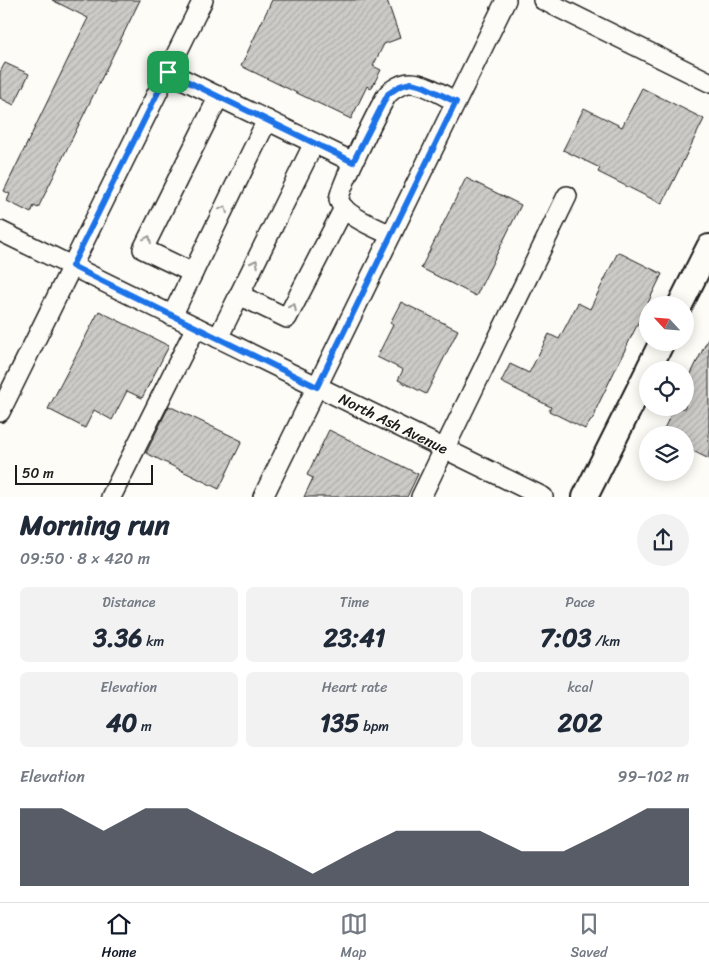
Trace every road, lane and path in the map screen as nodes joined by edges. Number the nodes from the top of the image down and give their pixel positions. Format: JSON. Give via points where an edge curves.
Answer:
{"nodes":[{"id":1,"x":203,"y":0,"type":"edge"},
{"id":2,"x":506,"y":0,"type":"edge"},
{"id":3,"x":543,"y":0,"type":"edge"},
{"id":4,"x":168,"y":72,"type":"junction"},
{"id":5,"x":709,"y":82,"type":"edge"},
{"id":6,"x":218,"y":96,"type":"junction"},
{"id":7,"x":456,"y":102,"type":"junction"},
{"id":8,"x":267,"y":120,"type":"junction"},
{"id":9,"x":314,"y":144,"type":"junction"},
{"id":10,"x":353,"y":162,"type":"junction"},
{"id":11,"x":567,"y":196,"type":"dead end"},
{"id":12,"x":344,"y":208,"type":"junction"},
{"id":13,"x":0,"y":231,"type":"edge"},
{"id":14,"x":391,"y":235,"type":"junction"},
{"id":15,"x":709,"y":247,"type":"edge"},
{"id":16,"x":72,"y":266,"type":"junction"},
{"id":17,"x":193,"y":273,"type":"junction"},
{"id":18,"x":239,"y":295,"type":"junction"},
{"id":19,"x":684,"y":296,"type":"edge"},
{"id":20,"x":172,"y":316,"type":"junction"},
{"id":21,"x":196,"y":327,"type":"junction"},
{"id":22,"x":218,"y":338,"type":"junction"},
{"id":23,"x":317,"y":387,"type":"junction"},
{"id":24,"x":639,"y":388,"type":"edge"},
{"id":25,"x":0,"y":412,"type":"edge"},
{"id":26,"x":445,"y":449,"type":"junction"},
{"id":27,"x":111,"y":497,"type":"edge"},
{"id":28,"x":263,"y":497,"type":"edge"},
{"id":29,"x":421,"y":497,"type":"edge"},
{"id":30,"x":543,"y":497,"type":"edge"},
{"id":31,"x":585,"y":497,"type":"edge"}],
"edges":[{"from":1,"to":4,"type":"street"},
{"from":2,"to":7,"type":"street"},
{"from":3,"to":5,"type":"street"},
{"from":4,"to":6,"type":"street"},
{"from":4,"to":16,"type":"street"},
{"from":6,"to":8,"type":"street"},
{"from":17,"to":6,"type":"street","one_way":true,"via":[[143,249]]},
{"from":7,"to":10,"type":"street","via":[[423,86],[411,83],[400,86],[388,94]]},
{"from":7,"to":14,"type":"street"},
{"from":8,"to":9,"type":"street"},
{"from":17,"to":8,"type":"street","one_way":true},
{"from":9,"to":10,"type":"street"},
{"from":18,"to":9,"type":"street","one_way":true},
{"from":10,"to":12,"type":"street","via":[[339,199]]},
{"from":11,"to":26,"type":"street"},
{"from":12,"to":14,"type":"street"},
{"from":18,"to":12,"type":"street","one_way":true,"via":[[287,318]]},
{"from":13,"to":16,"type":"street","name":"North Ash Avenue"},
{"from":14,"to":23,"type":"street"},
{"from":15,"to":19,"type":"main road"},
{"from":16,"to":20,"type":"street","name":"North Ash Avenue"},
{"from":16,"to":25,"type":"street"},
{"from":17,"to":20,"type":"street"},
{"from":18,"to":22,"type":"street"},
{"from":20,"to":21,"type":"street","name":"North Ash Avenue"},
{"from":21,"to":22,"type":"street","name":"North Ash Avenue"},
{"from":21,"to":27,"type":"street"},
{"from":22,"to":23,"type":"street","name":"North Ash Avenue"},
{"from":23,"to":26,"type":"street","name":"North Ash Avenue"},
{"from":23,"to":28,"type":"street"},
{"from":24,"to":31,"type":"main road"},
{"from":26,"to":29,"type":"street"},
{"from":26,"to":30,"type":"street","name":"North Ash Avenue"}]}
